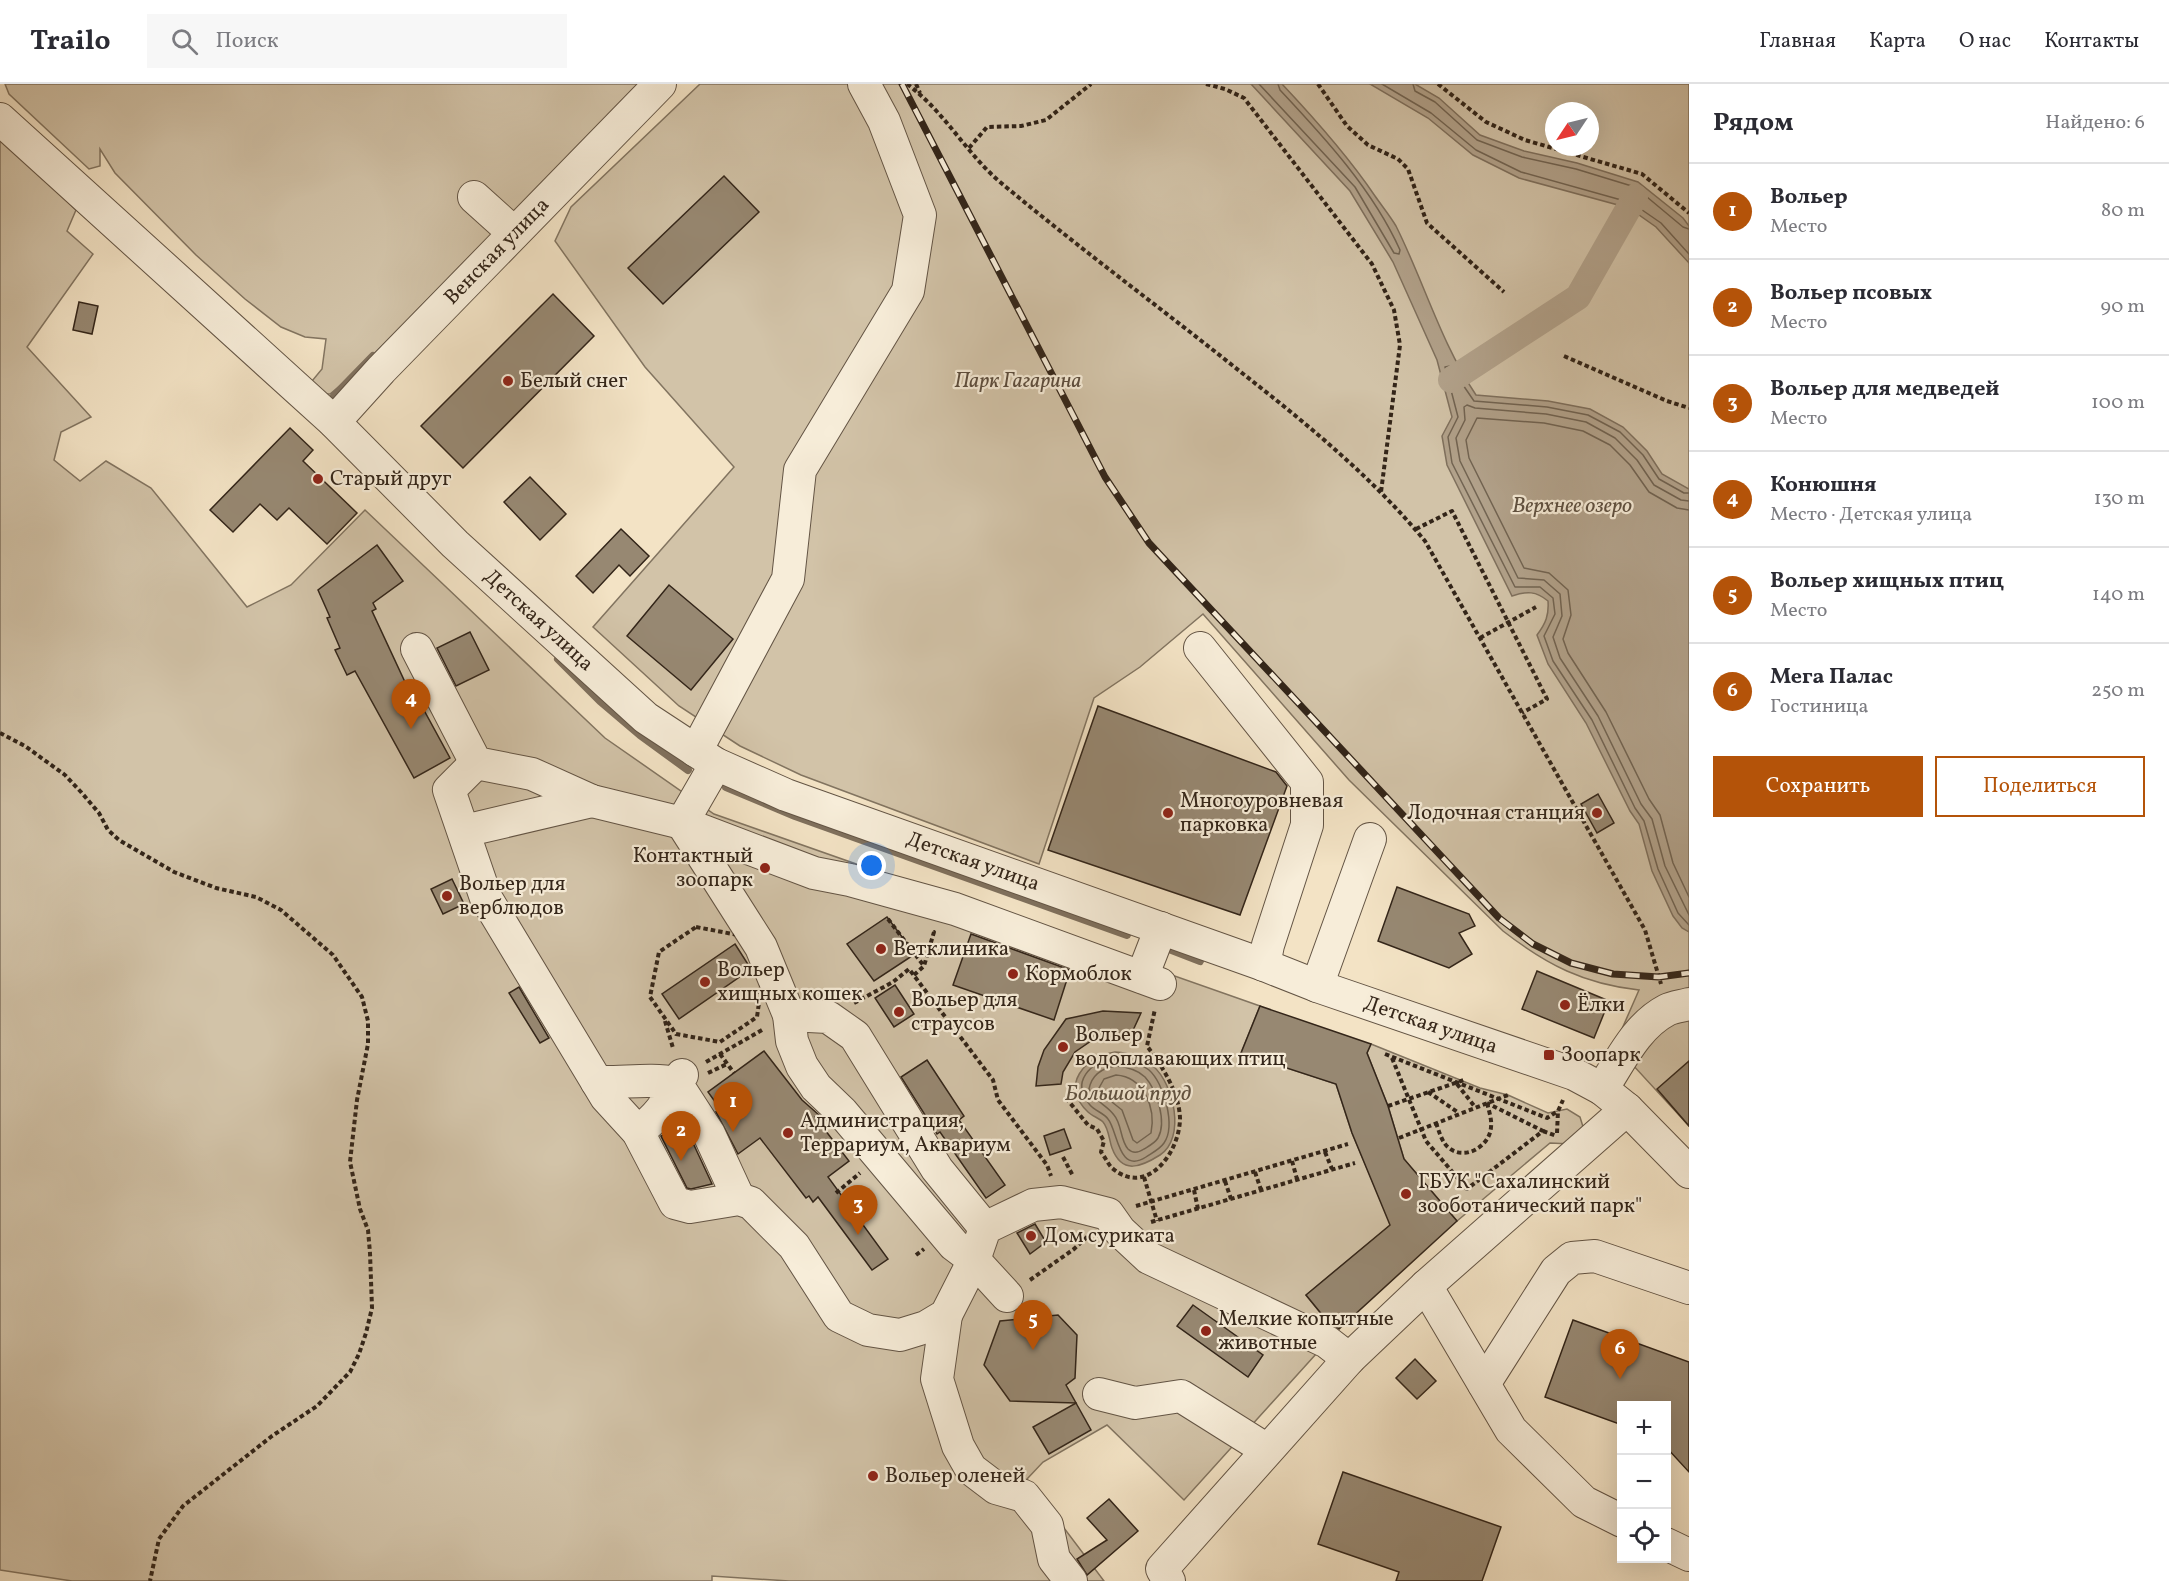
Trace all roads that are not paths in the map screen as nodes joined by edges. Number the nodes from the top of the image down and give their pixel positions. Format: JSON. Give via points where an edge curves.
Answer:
{"nodes":[{"id":1,"x":660,"y":84,"type":"edge"},
{"id":2,"x":864,"y":84,"type":"edge"},
{"id":3,"x":0,"y":119,"type":"edge"},
{"id":4,"x":474,"y":196,"type":"dead end"},
{"id":5,"x":514,"y":233,"type":"junction"},
{"id":6,"x":334,"y":422,"type":"junction"},
{"id":7,"x":1200,"y":648,"type":"dead end"},
{"id":8,"x":417,"y":649,"type":"dead end"},
{"id":9,"x":706,"y":758,"type":"junction"},
{"id":10,"x":476,"y":763,"type":"junction"},
{"id":11,"x":592,"y":801,"type":"junction"},
{"id":12,"x":682,"y":823,"type":"junction"},
{"id":13,"x":464,"y":831,"type":"junction"},
{"id":14,"x":1370,"y":839,"type":"dead end"},
{"id":15,"x":1161,"y":928,"type":"junction"},
{"id":16,"x":1264,"y":965,"type":"junction"},
{"id":17,"x":1317,"y":986,"type":"junction"},
{"id":18,"x":1679,"y":1007,"type":"edge"},
{"id":19,"x":789,"y":1015,"type":"junction"},
{"id":20,"x":679,"y":1079,"type":"junction"},
{"id":21,"x":597,"y":1082,"type":"junction"},
{"id":22,"x":1602,"y":1089,"type":"junction"},
{"id":23,"x":1627,"y":1109,"type":"junction"},
{"id":24,"x":638,"y":1132,"type":"junction"},
{"id":25,"x":1689,"y":1172,"type":"edge"},
{"id":26,"x":739,"y":1199,"type":"junction"},
{"id":27,"x":985,"y":1228,"type":"junction"},
{"id":28,"x":974,"y":1260,"type":"junction"},
{"id":29,"x":1426,"y":1286,"type":"junction"},
{"id":30,"x":1689,"y":1288,"type":"edge"},
{"id":31,"x":1007,"y":1296,"type":"road end"},
{"id":32,"x":946,"y":1315,"type":"junction"},
{"id":33,"x":1349,"y":1359,"type":"junction"},
{"id":34,"x":1484,"y":1384,"type":"junction"},
{"id":35,"x":1099,"y":1394,"type":"dead end"},
{"id":36,"x":1266,"y":1450,"type":"junction"},
{"id":37,"x":1617,"y":1518,"type":"edge"},
{"id":38,"x":1671,"y":1546,"type":"edge"},
{"id":39,"x":1689,"y":1555,"type":"edge"},
{"id":40,"x":1160,"y":1577,"type":"edge"},
{"id":41,"x":1071,"y":1581,"type":"edge"}],
"edges":[{"from":1,"to":5,"type":"street","name":"Венская улица"},
{"from":2,"to":9,"type":"street","via":[[884,121],[920,215],[908,291],[800,470],[788,579]]},
{"from":3,"to":6,"type":"street","name":"Детская улица"},
{"from":4,"to":5,"type":"street"},
{"from":5,"to":6,"type":"street","name":"Венская улица"},
{"from":6,"to":9,"type":"street","name":"Детская улица","via":[[464,552],[646,717]]},
{"from":7,"to":16,"type":"street","via":[[1307,782],[1307,825]]},
{"from":8,"to":10,"type":"street"},
{"from":9,"to":12,"type":"street"},
{"from":9,"to":15,"type":"street","name":"Детская улица","via":[[786,795]]},
{"from":10,"to":11,"type":"street","via":[[532,774]]},
{"from":10,"to":13,"type":"street","via":[[449,790]]},
{"from":11,"to":12,"type":"street"},
{"from":11,"to":13,"type":"street"},
{"from":12,"to":15,"type":"street","via":[[814,873],[955,909],[1151,981]]},
{"from":12,"to":19,"type":"street","via":[[761,947]]},
{"from":13,"to":21,"type":"street","via":[[486,898]]},
{"from":14,"to":17,"type":"street"},
{"from":15,"to":16,"type":"street","name":"Детская улица"},
{"from":16,"to":17,"type":"street","name":"Детская улица"},
{"from":17,"to":22,"type":"street","name":"Детская улица","via":[[1574,1074]]},
{"from":18,"to":22,"type":"street","via":[[1651,1021]]},
{"from":19,"to":27,"type":"street","via":[[828,1017],[855,1036],[938,1169]]},
{"from":19,"to":28,"type":"street","via":[[792,1041],[816,1087],[842,1112],[954,1245]]},
{"from":20,"to":21,"type":"street"},
{"from":20,"to":24,"type":"street","via":[[666,1105]]},
{"from":20,"to":26,"type":"street","via":[[710,1134]]},
{"from":21,"to":24,"type":"street"},
{"from":22,"to":23,"type":"street","name":"Детская улица"},
{"from":23,"to":25,"type":"street","name":"Детская улица"},
{"from":23,"to":29,"type":"street"},
{"from":24,"to":26,"type":"street","via":[[675,1203],[690,1207]]},
{"from":26,"to":32,"type":"street","via":[[751,1203],[794,1246],[839,1316],[868,1330],[900,1335],[926,1327]]},
{"from":27,"to":28,"type":"street"},
{"from":27,"to":33,"type":"street","via":[[1033,1205],[1061,1202],[1114,1223],[1149,1258],[1327,1342]]},
{"from":28,"to":31,"type":"street"},
{"from":28,"to":32,"type":"street"},
{"from":29,"to":33,"type":"street"},
{"from":29,"to":34,"type":"street"},
{"from":30,"to":34,"type":"street","via":[[1595,1256],[1572,1258],[1556,1271]]},
{"from":32,"to":41,"type":"street","via":[[937,1379],[958,1446],[971,1469],[996,1488],[1024,1496],[1047,1525],[1054,1559]]},
{"from":33,"to":36,"type":"street"},
{"from":34,"to":37,"type":"street","via":[[1511,1430],[1584,1502]]},
{"from":35,"to":36,"type":"street","via":[[1135,1403],[1181,1396]]},
{"from":36,"to":40,"type":"street"},
{"from":38,"to":39,"type":"street"}]}
